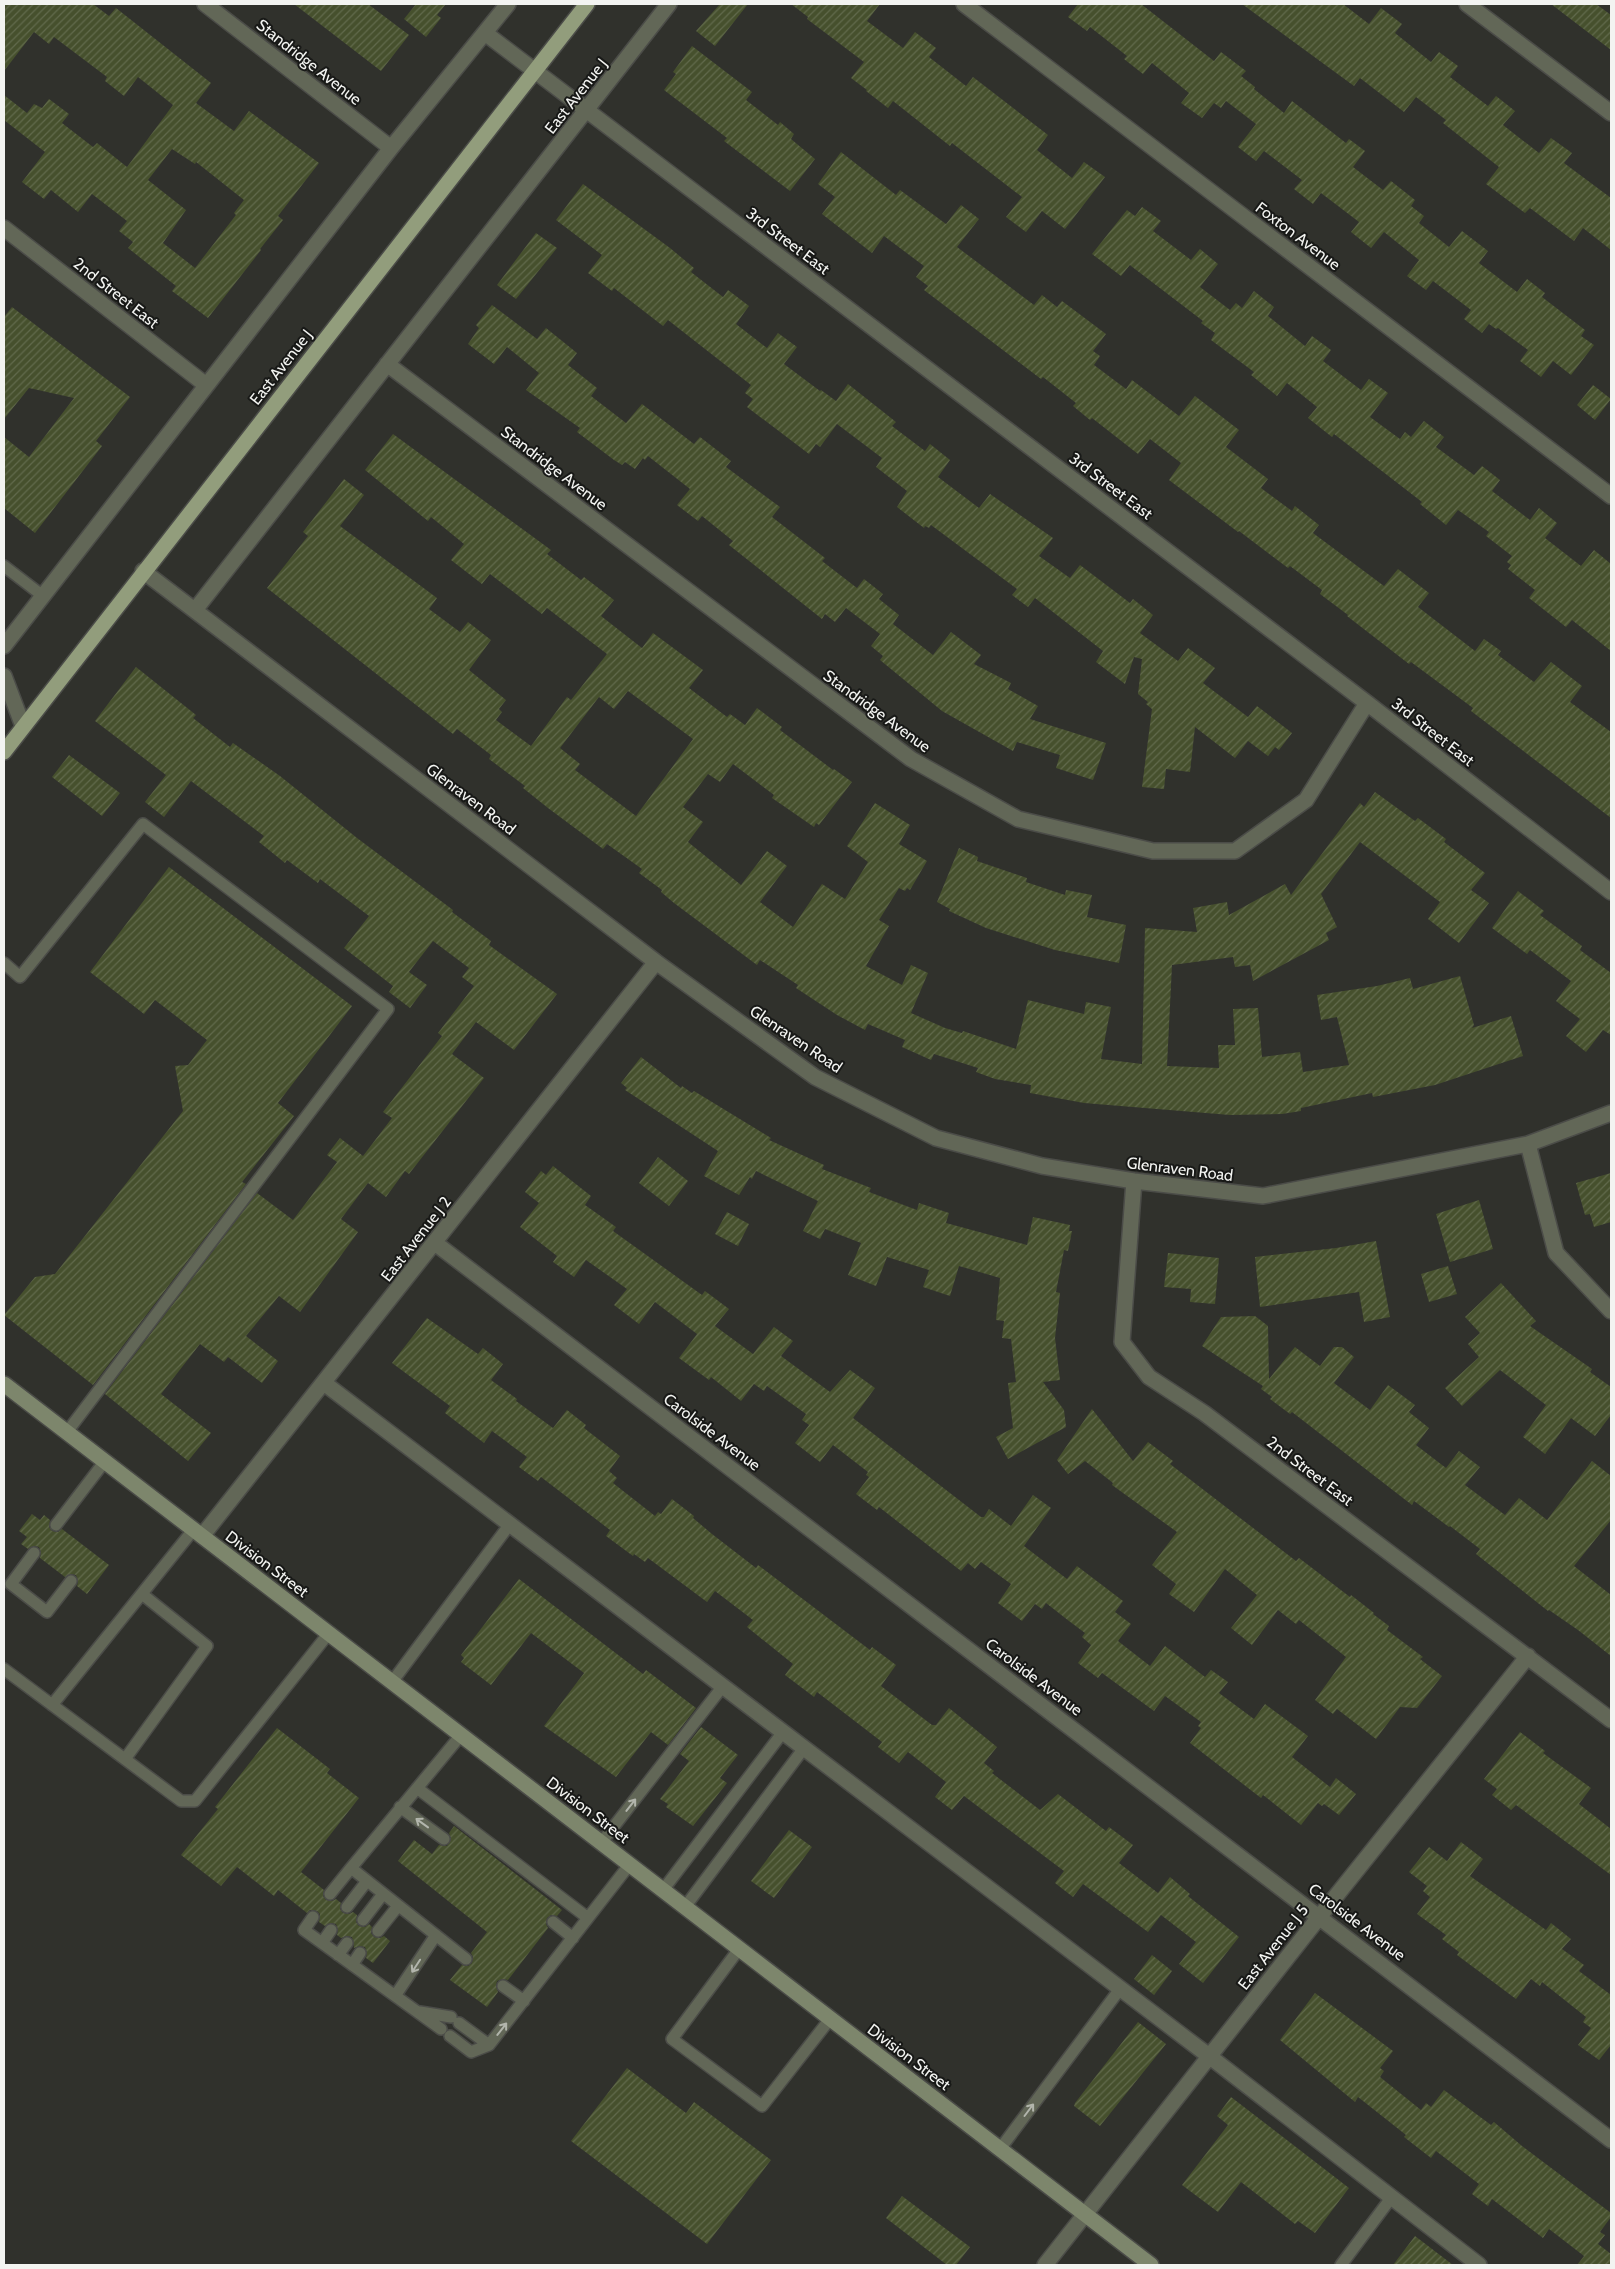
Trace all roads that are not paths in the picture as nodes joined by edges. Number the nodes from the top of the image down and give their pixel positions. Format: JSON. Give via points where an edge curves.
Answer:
{"nodes":[{"id":1,"x":206,"y":4,"type":"edge"},
{"id":2,"x":508,"y":4,"type":"edge"},
{"id":3,"x":587,"y":4,"type":"edge"},
{"id":4,"x":669,"y":4,"type":"edge"},
{"id":5,"x":964,"y":4,"type":"edge"},
{"id":6,"x":1467,"y":4,"type":"edge"},
{"id":7,"x":485,"y":33,"type":"junction"},
{"id":8,"x":536,"y":72,"type":"junction"},
{"id":9,"x":587,"y":111,"type":"junction"},
{"id":10,"x":1611,"y":113,"type":"edge"},
{"id":11,"x":391,"y":148,"type":"junction"},
{"id":12,"x":4,"y":228,"type":"edge"},
{"id":13,"x":386,"y":364,"type":"junction"},
{"id":14,"x":206,"y":385,"type":"junction"},
{"id":15,"x":1611,"y":496,"type":"edge"},
{"id":16,"x":4,"y":566,"type":"edge"},
{"id":17,"x":143,"y":571,"type":"junction"},
{"id":18,"x":43,"y":596,"type":"junction"},
{"id":19,"x":195,"y":610,"type":"junction"},
{"id":20,"x":4,"y":646,"type":"edge"},
{"id":21,"x":4,"y":676,"type":"edge"},
{"id":22,"x":1367,"y":703,"type":"junction"},
{"id":23,"x":23,"y":726,"type":"junction"},
{"id":24,"x":4,"y":752,"type":"edge"},
{"id":25,"x":1611,"y":892,"type":"edge"},
{"id":26,"x":656,"y":962,"type":"junction"},
{"id":27,"x":4,"y":963,"type":"edge"},
{"id":28,"x":1611,"y":1113,"type":"edge"},
{"id":29,"x":1528,"y":1144,"type":"junction"},
{"id":30,"x":1134,"y":1181,"type":"junction"},
{"id":31,"x":435,"y":1243,"type":"junction"},
{"id":32,"x":1611,"y":1311,"type":"edge"},
{"id":33,"x":324,"y":1383,"type":"junction"},
{"id":34,"x":4,"y":1384,"type":"edge"},
{"id":35,"x":67,"y":1432,"type":"junction"},
{"id":36,"x":105,"y":1461,"type":"junction"},
{"id":37,"x":510,"y":1524,"type":"junction"},
{"id":38,"x":56,"y":1525,"type":"dead end"},
{"id":39,"x":198,"y":1533,"type":"junction"},
{"id":40,"x":34,"y":1553,"type":"dead end"},
{"id":41,"x":71,"y":1582,"type":"dead end"},
{"id":42,"x":142,"y":1594,"type":"junction"},
{"id":43,"x":329,"y":1634,"type":"junction"},
{"id":44,"x":1528,"y":1656,"type":"junction"},
{"id":45,"x":4,"y":1669,"type":"edge"},
{"id":46,"x":392,"y":1682,"type":"junction"},
{"id":47,"x":723,"y":1686,"type":"junction"},
{"id":48,"x":52,"y":1705,"type":"junction"},
{"id":49,"x":1611,"y":1720,"type":"edge"},
{"id":50,"x":783,"y":1732,"type":"junction"},
{"id":51,"x":461,"y":1735,"type":"junction"},
{"id":52,"x":804,"y":1748,"type":"junction"},
{"id":53,"x":125,"y":1759,"type":"junction"},
{"id":54,"x":417,"y":1788,"type":"junction"},
{"id":55,"x":400,"y":1807,"type":"junction"},
{"id":56,"x":444,"y":1839,"type":"dead end"},
{"id":57,"x":601,"y":1843,"type":"junction"},
{"id":58,"x":630,"y":1864,"type":"junction"},
{"id":59,"x":351,"y":1868,"type":"junction"},
{"id":60,"x":367,"y":1881,"type":"junction"},
{"id":61,"x":662,"y":1890,"type":"junction"},
{"id":62,"x":330,"y":1894,"type":"dead end"},
{"id":63,"x":383,"y":1894,"type":"junction"},
{"id":64,"x":398,"y":1906,"type":"junction"},
{"id":65,"x":347,"y":1907,"type":"dead end"},
{"id":66,"x":685,"y":1907,"type":"junction"},
{"id":67,"x":1320,"y":1916,"type":"junction"},
{"id":68,"x":313,"y":1917,"type":"dead end"},
{"id":69,"x":588,"y":1918,"type":"junction"},
{"id":70,"x":363,"y":1920,"type":"dead end"},
{"id":71,"x":553,"y":1922,"type":"dead end"},
{"id":72,"x":330,"y":1930,"type":"dead end"},
{"id":73,"x":378,"y":1931,"type":"dead end"},
{"id":74,"x":436,"y":1935,"type":"junction"},
{"id":75,"x":573,"y":1938,"type":"junction"},
{"id":76,"x":322,"y":1943,"type":"junction"},
{"id":77,"x":347,"y":1943,"type":"dead end"},
{"id":78,"x":739,"y":1949,"type":"junction"},
{"id":79,"x":360,"y":1953,"type":"dead end"},
{"id":80,"x":338,"y":1955,"type":"junction"},
{"id":81,"x":466,"y":1959,"type":"dead end"},
{"id":82,"x":352,"y":1965,"type":"junction"},
{"id":83,"x":503,"y":1986,"type":"dead end"},
{"id":84,"x":1120,"y":1989,"type":"junction"},
{"id":85,"x":395,"y":1996,"type":"junction"},
{"id":86,"x":524,"y":2001,"type":"junction"},
{"id":87,"x":418,"y":2012,"type":"junction"},
{"id":88,"x":830,"y":2019,"type":"junction"},
{"id":89,"x":489,"y":2045,"type":"junction"},
{"id":90,"x":1209,"y":2056,"type":"junction"},
{"id":91,"x":1611,"y":2140,"type":"edge"},
{"id":92,"x":1000,"y":2149,"type":"junction"},
{"id":93,"x":1391,"y":2198,"type":"junction"},
{"id":94,"x":1084,"y":2215,"type":"junction"},
{"id":95,"x":1045,"y":2265,"type":"edge"},
{"id":96,"x":1151,"y":2265,"type":"edge"},
{"id":97,"x":1341,"y":2265,"type":"edge"},
{"id":98,"x":1479,"y":2265,"type":"edge"}],
"edges":[{"from":1,"to":11,"type":"street","name":"Standridge Avenue"},
{"from":2,"to":7,"type":"street"},
{"from":3,"to":8,"type":"main road","name":"East Avenue J"},
{"from":4,"to":9,"type":"street","name":"East Avenue J"},
{"from":5,"to":15,"type":"street","name":"Foxton Avenue"},
{"from":6,"to":10,"type":"street"},
{"from":7,"to":8,"type":"street","name":"3rd Street East"},
{"from":7,"to":11,"type":"street"},
{"from":8,"to":9,"type":"street","name":"3rd Street East"},
{"from":8,"to":17,"type":"main road","name":"East Avenue J"},
{"from":9,"to":13,"type":"street","name":"East Avenue J"},
{"from":9,"to":22,"type":"street","name":"3rd Street East"},
{"from":11,"to":14,"type":"street"},
{"from":12,"to":14,"type":"street","name":"2nd Street East"},
{"from":13,"to":19,"type":"street","name":"East Avenue J"},
{"from":13,"to":22,"type":"street","name":"Standridge Avenue","via":[[910,759],[1018,819],[1153,851],[1235,851],[1306,800]]},
{"from":14,"to":18,"type":"street"},
{"from":16,"to":18,"type":"lane"},
{"from":17,"to":19,"type":"street","name":"Glenraven Road"},
{"from":17,"to":23,"type":"main road","name":"East Avenue J"},
{"from":18,"to":20,"type":"street"},
{"from":19,"to":26,"type":"street","name":"Glenraven Road"},
{"from":21,"to":23,"type":"street"},
{"from":22,"to":25,"type":"street","name":"3rd Street East"},
{"from":23,"to":24,"type":"main road","name":"East Avenue J"},
{"from":26,"to":30,"type":"street","name":"Glenraven Road","via":[[815,1076],[936,1138],[1042,1166]]},
{"from":26,"to":31,"type":"street","name":"East Avenue J 2"},
{"from":27,"to":35,"type":"lane","via":[[20,977],[143,824],[388,1009]]},
{"from":28,"to":29,"type":"street","name":"Glenraven Road"},
{"from":29,"to":30,"type":"street","name":"Glenraven Road","via":[[1263,1196]]},
{"from":29,"to":32,"type":"street","via":[[1556,1253]]},
{"from":30,"to":44,"type":"street","name":"2nd Street East","via":[[1122,1342],[1149,1377],[1204,1413]]},
{"from":31,"to":33,"type":"street","name":"East Avenue J 2"},
{"from":31,"to":67,"type":"street","name":"Carolside Avenue"},
{"from":33,"to":37,"type":"street"},
{"from":33,"to":39,"type":"street","name":"East Avenue J 2"},
{"from":34,"to":35,"type":"main road","name":"Division Street"},
{"from":35,"to":36,"type":"main road","name":"Division Street"},
{"from":36,"to":38,"type":"lane"},
{"from":36,"to":39,"type":"main road","name":"Division Street"},
{"from":37,"to":46,"type":"lane"},
{"from":37,"to":47,"type":"street"},
{"from":39,"to":42,"type":"lane"},
{"from":39,"to":43,"type":"main road","name":"Division Street"},
{"from":40,"to":41,"type":"lane","via":[[11,1584],[47,1612]]},
{"from":42,"to":48,"type":"lane"},
{"from":42,"to":53,"type":"lane","via":[[207,1646]]},
{"from":43,"to":46,"type":"main road","name":"Division Street"},
{"from":43,"to":53,"type":"lane","via":[[195,1801],[181,1801]]},
{"from":44,"to":49,"type":"street","name":"2nd Street East"},
{"from":44,"to":67,"type":"street","name":"East Avenue J 5"},
{"from":45,"to":48,"type":"lane"},
{"from":46,"to":51,"type":"main road","name":"Division Street"},
{"from":47,"to":50,"type":"street"},
{"from":57,"to":47,"type":"lane","one_way":true},
{"from":48,"to":53,"type":"lane"},
{"from":50,"to":52,"type":"street"},
{"from":50,"to":61,"type":"lane"},
{"from":51,"to":54,"type":"lane"},
{"from":51,"to":57,"type":"main road","name":"Division Street"},
{"from":52,"to":66,"type":"lane"},
{"from":52,"to":84,"type":"street"},
{"from":54,"to":55,"type":"lane"},
{"from":54,"to":69,"type":"lane"},
{"from":56,"to":55,"type":"lane","one_way":true},
{"from":55,"to":59,"type":"lane"},
{"from":57,"to":58,"type":"main road","name":"Division Street"},
{"from":58,"to":61,"type":"main road","name":"Division Street"},
{"from":58,"to":69,"type":"lane"},
{"from":59,"to":60,"type":"lane"},
{"from":59,"to":62,"type":"lane"},
{"from":60,"to":63,"type":"lane"},
{"from":60,"to":65,"type":"lane"},
{"from":61,"to":66,"type":"main road","name":"Division Street"},
{"from":63,"to":64,"type":"lane"},
{"from":63,"to":70,"type":"lane"},
{"from":64,"to":73,"type":"lane"},
{"from":64,"to":74,"type":"lane"},
{"from":66,"to":78,"type":"main road","name":"Division Street"},
{"from":67,"to":90,"type":"street","name":"East Avenue J 5"},
{"from":67,"to":91,"type":"street","name":"Carolside Avenue"},
{"from":68,"to":76,"type":"lane","via":[[304,1930]]},
{"from":69,"to":75,"type":"lane"},
{"from":71,"to":75,"type":"lane"},
{"from":72,"to":76,"type":"lane"},
{"from":74,"to":81,"type":"lane"},
{"from":74,"to":85,"type":"lane","one_way":true},
{"from":75,"to":86,"type":"lane"},
{"from":76,"to":80,"type":"lane"},
{"from":77,"to":80,"type":"lane"},
{"from":78,"to":88,"type":"main road","name":"Division Street"},
{"from":78,"to":88,"type":"lane","via":[[672,2039],[762,2106]]},
{"from":79,"to":82,"type":"lane"},
{"from":80,"to":82,"type":"lane"},
{"from":82,"to":85,"type":"lane"},
{"from":83,"to":86,"type":"lane"},
{"from":84,"to":90,"type":"street"},
{"from":92,"to":84,"type":"lane","one_way":true},
{"from":85,"to":87,"type":"lane"},
{"from":89,"to":86,"type":"lane","one_way":true},
{"from":87,"to":89,"type":"lane","via":[[455,2020]]},
{"from":87,"to":89,"type":"lane","via":[[471,2052]]},
{"from":88,"to":92,"type":"main road","name":"Division Street"},
{"from":90,"to":93,"type":"street"},
{"from":90,"to":94,"type":"street","name":"East Avenue J 5"},
{"from":92,"to":94,"type":"main road","name":"Division Street"},
{"from":93,"to":97,"type":"lane"},
{"from":93,"to":98,"type":"street"},
{"from":94,"to":95,"type":"street","name":"East Avenue J 5"},
{"from":94,"to":96,"type":"main road","name":"Division Street"}]}
